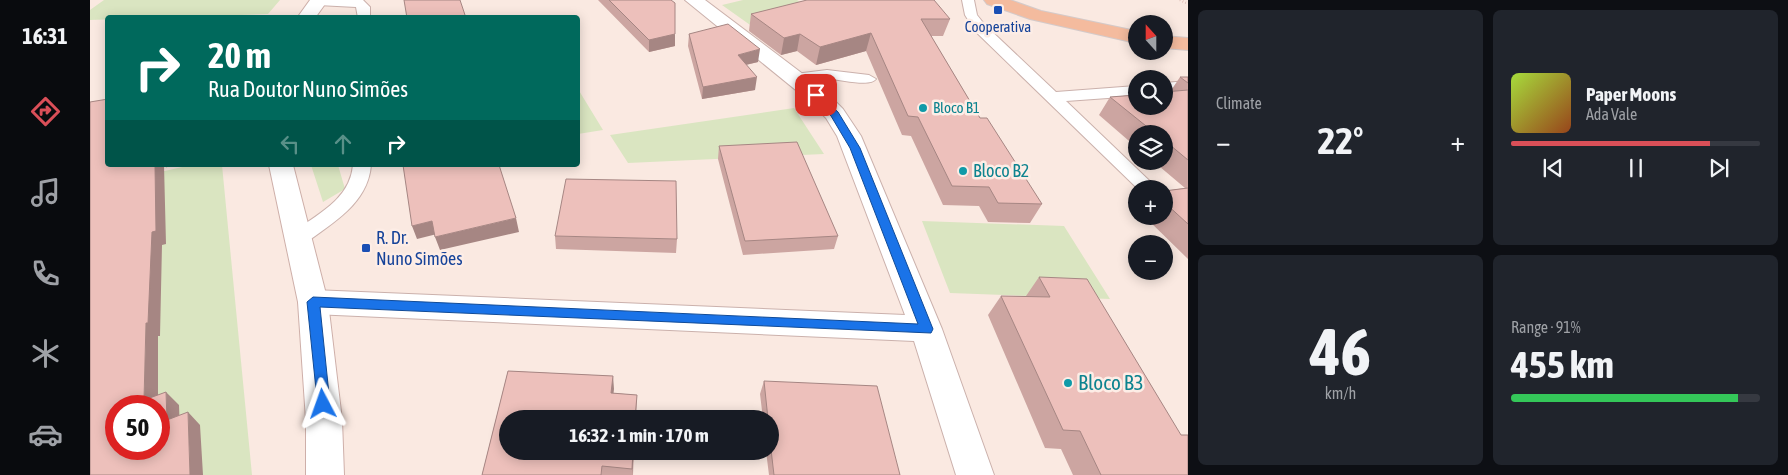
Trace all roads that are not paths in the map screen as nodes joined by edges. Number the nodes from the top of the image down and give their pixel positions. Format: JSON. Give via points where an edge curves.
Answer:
{"nodes":[{"id":1,"x":318,"y":0,"type":"edge"},
{"id":2,"x":694,"y":0,"type":"edge"},
{"id":3,"x":968,"y":0,"type":"edge"},
{"id":4,"x":993,"y":0,"type":"edge"},
{"id":5,"x":308,"y":15,"type":"edge"},
{"id":6,"x":364,"y":15,"type":"edge"},
{"id":7,"x":1128,"y":35,"type":"edge"},
{"id":8,"x":1173,"y":43,"type":"edge"},
{"id":9,"x":1188,"y":44,"type":"edge"},
{"id":10,"x":796,"y":78,"type":"junction"},
{"id":11,"x":869,"y":79,"type":"dead end"},
{"id":12,"x":1188,"y":86,"type":"edge"},
{"id":13,"x":1173,"y":87,"type":"edge"},
{"id":14,"x":1128,"y":91,"type":"edge"},
{"id":15,"x":1053,"y":97,"type":"junction"},
{"id":16,"x":281,"y":167,"type":"edge"},
{"id":17,"x":362,"y":167,"type":"edge"},
{"id":18,"x":1140,"y":180,"type":"edge"},
{"id":19,"x":297,"y":239,"type":"junction"},
{"id":20,"x":313,"y":302,"type":"junction"},
{"id":21,"x":926,"y":329,"type":"junction"},
{"id":22,"x":325,"y":475,"type":"edge"},
{"id":23,"x":975,"y":475,"type":"edge"}],
"edges":[{"from":1,"to":5,"type":"street"},
{"from":1,"to":6,"type":"lane","via":[[359,2],[364,7]]},
{"from":2,"to":10,"type":"street"},
{"from":3,"to":15,"type":"lane","via":[[971,15],[980,28]]},
{"from":4,"to":7,"type":"main road","via":[[1036,15]]},
{"from":8,"to":9,"type":"main road"},
{"from":10,"to":11,"type":"lane","via":[[827,74]]},
{"from":10,"to":21,"type":"street","via":[[835,114],[849,136]]},
{"from":12,"to":13,"type":"lane"},
{"from":14,"to":15,"type":"lane"},
{"from":15,"to":18,"type":"lane"},
{"from":16,"to":19,"type":"street"},
{"from":17,"to":19,"type":"lane","via":[[363,176],[357,191]]},
{"from":19,"to":20,"type":"street"},
{"from":20,"to":21,"type":"street"},
{"from":20,"to":22,"type":"street","via":[[324,420]]},
{"from":21,"to":23,"type":"street"}]}
